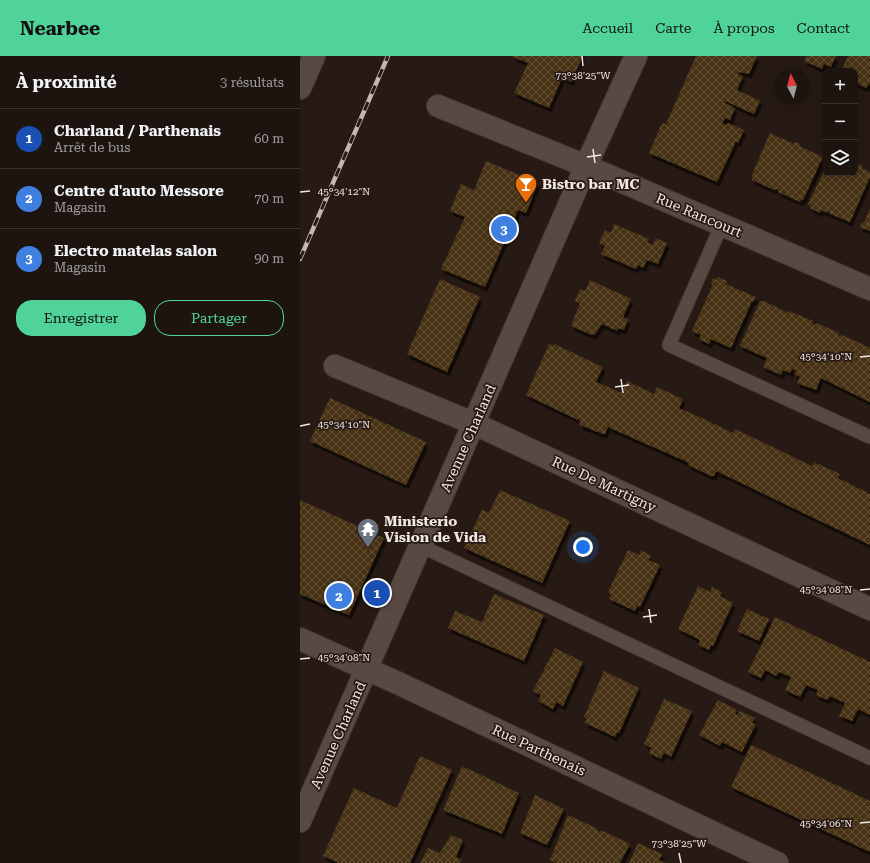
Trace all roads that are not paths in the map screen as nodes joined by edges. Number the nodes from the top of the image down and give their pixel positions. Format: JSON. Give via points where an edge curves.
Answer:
{"nodes":[{"id":1,"x":314,"y":56,"type":"edge"},
{"id":2,"x":636,"y":56,"type":"edge"},
{"id":3,"x":300,"y":88,"type":"edge"},
{"id":4,"x":438,"y":106,"type":"dead end"},
{"id":5,"x":586,"y":166,"type":"junction"},
{"id":6,"x":722,"y":224,"type":"junction"},
{"id":7,"x":870,"y":289,"type":"edge"},
{"id":8,"x":335,"y":366,"type":"dead end"},
{"id":9,"x":475,"y":424,"type":"junction"},
{"id":10,"x":870,"y":438,"type":"edge"},
{"id":11,"x":420,"y":546,"type":"junction"},
{"id":12,"x":870,"y":609,"type":"edge"},
{"id":13,"x":300,"y":639,"type":"edge"},
{"id":14,"x":367,"y":668,"type":"junction"},
{"id":15,"x":870,"y":758,"type":"edge"},
{"id":16,"x":300,"y":821,"type":"edge"},
{"id":17,"x":777,"y":863,"type":"edge"}],
"edges":[{"from":1,"to":3,"type":"street"},
{"from":2,"to":5,"type":"street","name":"Avenue Charland"},
{"from":4,"to":5,"type":"street","name":"Rue Rancourt"},
{"from":5,"to":6,"type":"street","name":"Rue Rancourt"},
{"from":5,"to":9,"type":"street","name":"Avenue Charland"},
{"from":6,"to":7,"type":"street","name":"Rue Rancourt"},
{"from":6,"to":10,"type":"lane","via":[[669,345]]},
{"from":8,"to":9,"type":"street","name":"Rue De Martigny"},
{"from":9,"to":11,"type":"street","name":"Avenue Charland"},
{"from":9,"to":12,"type":"street","name":"Rue De Martigny"},
{"from":11,"to":14,"type":"street","name":"Avenue Charland"},
{"from":11,"to":15,"type":"lane"},
{"from":13,"to":14,"type":"street","name":"Rue Parthenais"},
{"from":14,"to":16,"type":"street","name":"Avenue Charland"},
{"from":14,"to":17,"type":"street","name":"Rue Parthenais"}]}
